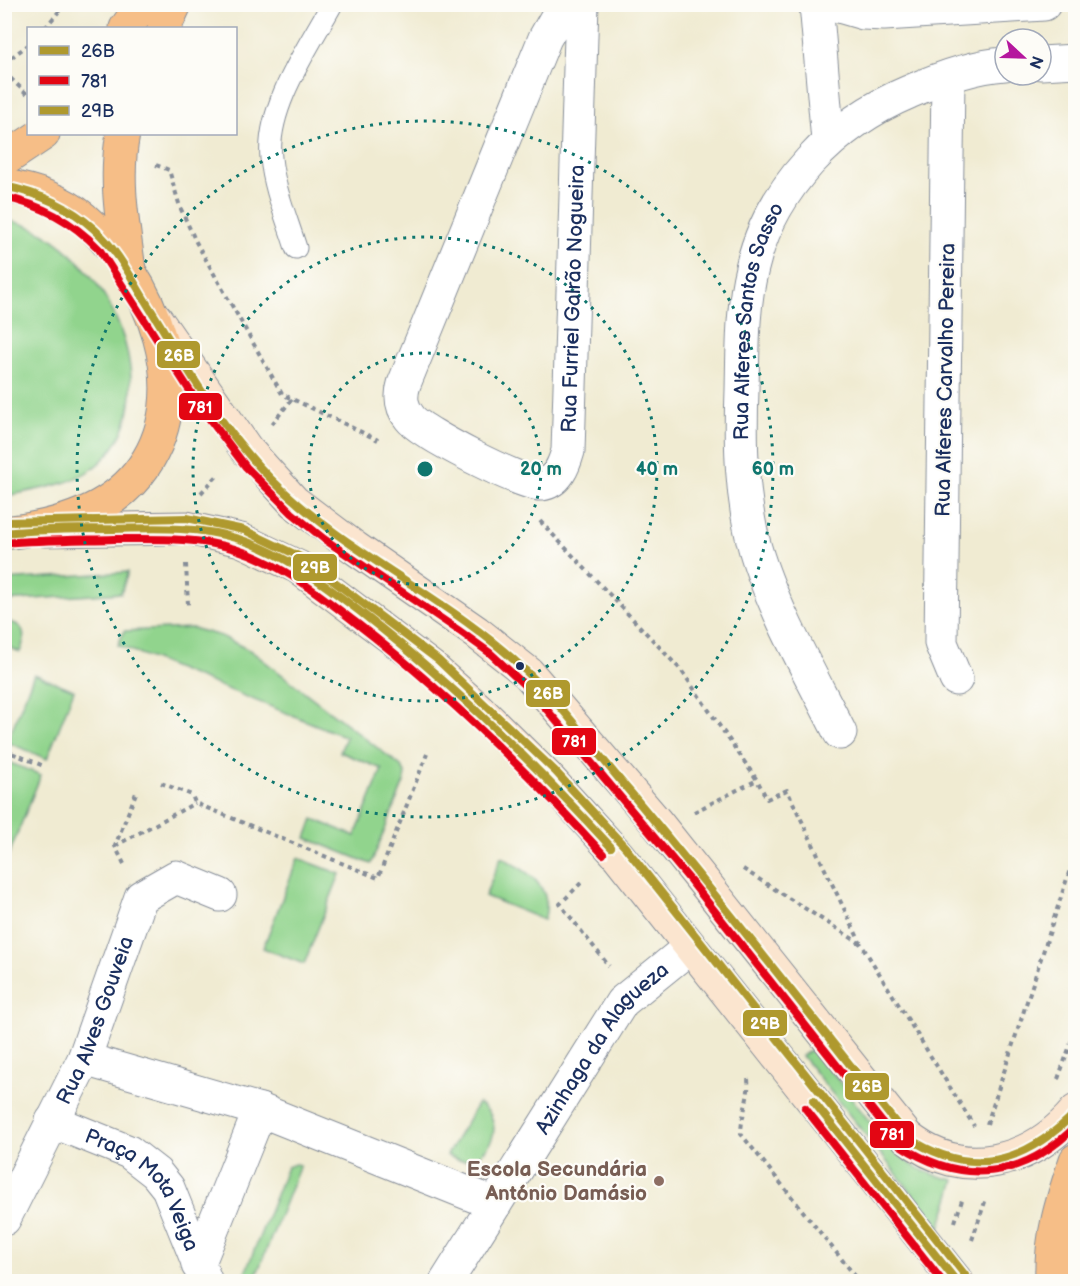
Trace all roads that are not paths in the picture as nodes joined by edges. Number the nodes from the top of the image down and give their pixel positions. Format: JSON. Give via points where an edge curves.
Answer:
{"nodes":[{"id":1,"x":143,"y":4,"type":"edge"},
{"id":2,"x":175,"y":4,"type":"edge"},
{"id":3,"x":332,"y":4,"type":"edge"},
{"id":4,"x":570,"y":4,"type":"edge"},
{"id":5,"x":582,"y":4,"type":"edge"},
{"id":6,"x":816,"y":4,"type":"edge"},
{"id":7,"x":832,"y":4,"type":"edge"},
{"id":8,"x":1044,"y":4,"type":"edge"},
{"id":9,"x":127,"y":27,"type":"edge"},
{"id":10,"x":164,"y":27,"type":"edge"},
{"id":11,"x":1076,"y":61,"type":"edge"},
{"id":12,"x":1053,"y":62,"type":"edge"},
{"id":13,"x":993,"y":67,"type":"edge"},
{"id":14,"x":948,"y":78,"type":"junction"},
{"id":15,"x":42,"y":135,"type":"edge"},
{"id":16,"x":123,"y":135,"type":"edge"},
{"id":17,"x":828,"y":141,"type":"junction"},
{"id":18,"x":4,"y":160,"type":"edge"},
{"id":19,"x":4,"y":186,"type":"edge"},
{"id":20,"x":296,"y":248,"type":"dead end"},
{"id":21,"x":129,"y":272,"type":"junction"},
{"id":22,"x":148,"y":307,"type":"junction"},
{"id":23,"x":38,"y":530,"type":"junction"},
{"id":24,"x":4,"y":533,"type":"edge"},
{"id":25,"x":956,"y":679,"type":"dead end"},
{"id":26,"x":840,"y":734,"type":"dead end"},
{"id":27,"x":220,"y":895,"type":"dead end"},
{"id":28,"x":690,"y":947,"type":"junction"},
{"id":29,"x":84,"y":1059,"type":"junction"},
{"id":30,"x":260,"y":1110,"type":"junction"},
{"id":31,"x":1076,"y":1111,"type":"edge"},
{"id":32,"x":52,"y":1120,"type":"junction"},
{"id":33,"x":1076,"y":1160,"type":"edge"},
{"id":34,"x":495,"y":1204,"type":"junction"},
{"id":35,"x":4,"y":1219,"type":"edge"},
{"id":36,"x":202,"y":1273,"type":"edge"},
{"id":37,"x":446,"y":1281,"type":"edge"},
{"id":38,"x":957,"y":1281,"type":"edge"},
{"id":39,"x":1052,"y":1281,"type":"edge"}],
"edges":[{"from":1,"to":9,"type":"main road"},
{"from":2,"to":10,"type":"main road"},
{"from":3,"to":20,"type":"lane","via":[[287,89],[274,119],[271,139],[275,182]]},
{"from":4,"to":5,"type":"street","name":"Rua Furriel Galrão Nogueira","via":[[545,38],[404,384],[401,400],[408,417],[429,434],[520,480],[541,484],[562,470],[568,451]]},
{"from":6,"to":17,"type":"street"},
{"from":7,"to":8,"type":"street","via":[[884,14]]},
{"from":11,"to":12,"type":"street"},
{"from":13,"to":14,"type":"street","name":"Rua Alferes Santos Sasso"},
{"from":14,"to":17,"type":"street","name":"Rua Alferes Santos Sasso","via":[[894,98]]},
{"from":14,"to":25,"type":"street","name":"Rua Alferes Carvalho Pereira","via":[[941,644]]},
{"from":15,"to":18,"type":"main road"},
{"from":16,"to":21,"type":"main road","via":[[119,190]]},
{"from":17,"to":26,"type":"street","name":"Rua Alferes Santos Sasso","via":[[789,187],[752,266],[743,332],[741,411],[744,486],[755,548]]},
{"from":19,"to":21,"type":"main road","via":[[45,196],[82,217],[107,241]]},
{"from":21,"to":22,"type":"main road"},
{"from":22,"to":23,"type":"main road","via":[[164,352],[168,391],[164,418],[152,451],[138,474],[113,497]]},
{"from":22,"to":31,"type":"main road","via":[[246,450],[288,495],[324,526],[476,632],[528,674],[656,822],[907,1137],[943,1159],[975,1163],[998,1160],[1027,1152]]},
{"from":23,"to":24,"type":"main road"},
{"from":23,"to":28,"type":"main road","via":[[187,528],[241,540],[298,567],[432,668],[478,709],[617,854]]},
{"from":27,"to":29,"type":"street","name":"Rua Alves Gouveia","via":[[177,877],[141,897]]},
{"from":28,"to":34,"type":"street","name":"Azinhaga da Alagueza","via":[[622,1002]]},
{"from":28,"to":38,"type":"main road"},
{"from":29,"to":30,"type":"street"},
{"from":29,"to":32,"type":"street","name":"Rua Alves Gouveia"},
{"from":30,"to":34,"type":"street"},
{"from":30,"to":36,"type":"street","name":"Praça Mota Veiga"},
{"from":32,"to":35,"type":"street","name":"Rua Alves Gouveia"},
{"from":32,"to":36,"type":"street","name":"Praça Mota Veiga","via":[[129,1152],[156,1173],[168,1188]]},
{"from":33,"to":39,"type":"main road","via":[[1057,1217]]},
{"from":34,"to":37,"type":"street","name":"Azinhaga da Alagueza"}]}
